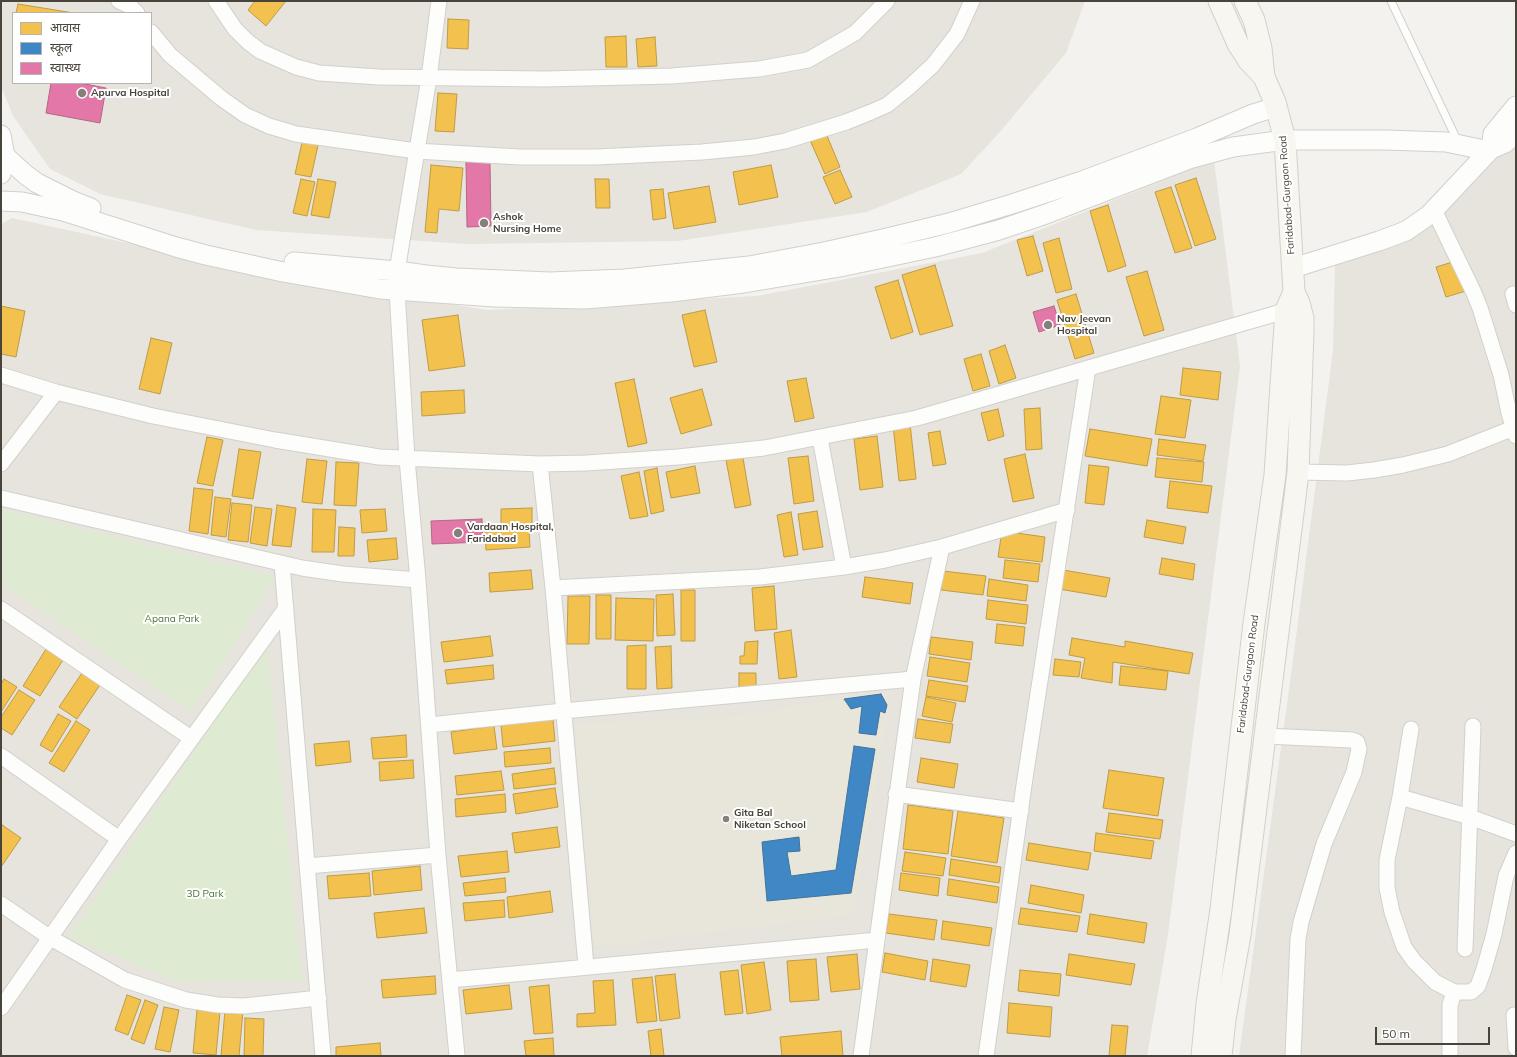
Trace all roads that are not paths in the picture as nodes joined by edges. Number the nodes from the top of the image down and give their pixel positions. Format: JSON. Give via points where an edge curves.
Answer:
{"nodes":[{"id":1,"x":119,"y":1,"type":"edge"},
{"id":2,"x":216,"y":1,"type":"edge"},
{"id":3,"x":439,"y":1,"type":"edge"},
{"id":4,"x":887,"y":1,"type":"edge"},
{"id":5,"x":972,"y":1,"type":"edge"},
{"id":6,"x":1219,"y":1,"type":"edge"},
{"id":7,"x":1245,"y":1,"type":"edge"},
{"id":8,"x":1392,"y":1,"type":"edge"},
{"id":9,"x":136,"y":12,"type":"edge"},
{"id":10,"x":152,"y":33,"type":"edge"},
{"id":11,"x":1264,"y":77,"type":"junction"},
{"id":12,"x":429,"y":78,"type":"junction"},
{"id":13,"x":1516,"y":106,"type":"edge"},
{"id":14,"x":1276,"y":107,"type":"junction"},
{"id":15,"x":1516,"y":132,"type":"edge"},
{"id":16,"x":1,"y":135,"type":"edge"},
{"id":17,"x":1285,"y":140,"type":"junction"},
{"id":18,"x":1459,"y":144,"type":"junction"},
{"id":19,"x":1490,"y":150,"type":"junction"},
{"id":20,"x":416,"y":151,"type":"junction"},
{"id":21,"x":5,"y":156,"type":"junction"},
{"id":22,"x":1,"y":174,"type":"edge"},
{"id":23,"x":1,"y":201,"type":"edge"},
{"id":24,"x":1434,"y":210,"type":"junction"},
{"id":25,"x":1293,"y":268,"type":"junction"},
{"id":26,"x":397,"y":270,"type":"junction"},
{"id":27,"x":397,"y":290,"type":"junction"},
{"id":28,"x":1294,"y":303,"type":"junction"},
{"id":29,"x":1088,"y":368,"type":"junction"},
{"id":30,"x":1,"y":375,"type":"edge"},
{"id":31,"x":56,"y":392,"type":"junction"},
{"id":32,"x":1515,"y":430,"type":"edge"},
{"id":33,"x":820,"y":438,"type":"junction"},
{"id":34,"x":407,"y":458,"type":"junction"},
{"id":35,"x":1,"y":464,"type":"edge"},
{"id":36,"x":540,"y":464,"type":"junction"},
{"id":37,"x":1298,"y":472,"type":"junction"},
{"id":38,"x":1,"y":498,"type":"edge"},
{"id":39,"x":1067,"y":510,"type":"junction"},
{"id":40,"x":942,"y":547,"type":"junction"},
{"id":41,"x":282,"y":564,"type":"junction"},
{"id":42,"x":844,"y":567,"type":"junction"},
{"id":43,"x":418,"y":580,"type":"junction"},
{"id":44,"x":553,"y":588,"type":"junction"},
{"id":45,"x":286,"y":608,"type":"junction"},
{"id":46,"x":1,"y":609,"type":"edge"},
{"id":47,"x":913,"y":679,"type":"junction"},
{"id":48,"x":563,"y":711,"type":"junction"},
{"id":49,"x":429,"y":724,"type":"junction"},
{"id":50,"x":1473,"y":726,"type":"dead end"},
{"id":51,"x":1411,"y":729,"type":"dead end"},
{"id":52,"x":1265,"y":736,"type":"junction"},
{"id":53,"x":191,"y":738,"type":"junction"},
{"id":54,"x":1,"y":756,"type":"edge"},
{"id":55,"x":896,"y":794,"type":"junction"},
{"id":56,"x":1400,"y":797,"type":"junction"},
{"id":57,"x":1021,"y":811,"type":"junction"},
{"id":58,"x":1470,"y":817,"type":"junction"},
{"id":59,"x":1516,"y":834,"type":"edge"},
{"id":60,"x":119,"y":839,"type":"junction"},
{"id":61,"x":1516,"y":853,"type":"edge"},
{"id":62,"x":438,"y":855,"type":"junction"},
{"id":63,"x":307,"y":866,"type":"junction"},
{"id":64,"x":1,"y":904,"type":"edge"},
{"id":65,"x":49,"y":937,"type":"junction"},
{"id":66,"x":877,"y":940,"type":"junction"},
{"id":67,"x":1465,"y":949,"type":"dead end"},
{"id":68,"x":586,"y":966,"type":"junction"},
{"id":69,"x":450,"y":980,"type":"junction"},
{"id":70,"x":1454,"y":992,"type":"junction"},
{"id":71,"x":319,"y":998,"type":"junction"},
{"id":72,"x":1,"y":1008,"type":"edge"},
{"id":73,"x":1514,"y":1015,"type":"dead end"},
{"id":74,"x":1516,"y":1048,"type":"edge"},
{"id":75,"x":323,"y":1056,"type":"edge"},
{"id":76,"x":457,"y":1056,"type":"edge"},
{"id":77,"x":861,"y":1056,"type":"edge"},
{"id":78,"x":986,"y":1056,"type":"edge"},
{"id":79,"x":1202,"y":1056,"type":"edge"},
{"id":80,"x":1221,"y":1056,"type":"edge"},
{"id":81,"x":1293,"y":1056,"type":"edge"},
{"id":82,"x":1450,"y":1056,"type":"edge"}],
"edges":[{"from":1,"to":9,"type":"street"},
{"from":2,"to":12,"type":"street","via":[[235,29],[247,41],[260,51],[296,67],[319,73]]},
{"from":3,"to":12,"type":"street"},
{"from":4,"to":12,"type":"street","via":[[855,33],[808,60],[759,69],[672,76],[567,79]]},
{"from":5,"to":20,"type":"street","via":[[957,34],[933,65],[887,105],[846,122],[785,141],[702,152],[596,157],[520,157]]},
{"from":6,"to":11,"type":"main road","name":"Faridabad-Gurgaon Road","via":[[1238,44]]},
{"from":7,"to":11,"type":"main road","name":"Faridabad-Gurgaon Road","via":[[1254,20],[1261,48]]},
{"from":8,"to":18,"type":"lane"},
{"from":10,"to":20,"type":"street","via":[[170,55],[221,98],[245,115],[269,126],[296,134]]},
{"from":11,"to":14,"type":"main road","name":"Faridabad-Gurgaon Road"},
{"from":12,"to":20,"type":"street"},
{"from":13,"to":19,"type":"street","via":[[1493,134]]},
{"from":14,"to":17,"type":"main road","name":"Faridabad-Gurgaon Road"},
{"from":14,"to":26,"type":"street","via":[[1012,204],[887,238],[749,266],[625,279],[550,282],[456,278]]},
{"from":15,"to":19,"type":"street","via":[[1505,143]]},
{"from":16,"to":21,"type":"street"},
{"from":17,"to":18,"type":"street","via":[[1392,140]]},
{"from":17,"to":25,"type":"main road","name":"Faridabad-Gurgaon Road"},
{"from":17,"to":27,"type":"street","via":[[1221,149],[999,230],[935,247],[840,267],[744,283],[600,298],[495,297]]},
{"from":18,"to":19,"type":"street"},
{"from":19,"to":24,"type":"street"},
{"from":20,"to":26,"type":"street"},
{"from":21,"to":22,"type":"street"},
{"from":21,"to":26,"type":"street","via":[[37,183],[73,201],[163,233],[303,263]]},
{"from":23,"to":27,"type":"street","via":[[63,211],[206,255],[283,272]]},
{"from":24,"to":25,"type":"street","via":[[1406,230]]},
{"from":24,"to":32,"type":"street","via":[[1480,308]]},
{"from":25,"to":28,"type":"main road","name":"Faridabad-Gurgaon Road"},
{"from":26,"to":27,"type":"street"},
{"from":27,"to":34,"type":"street"},
{"from":28,"to":29,"type":"street"},
{"from":28,"to":37,"type":"main road","name":"Faridabad-Gurgaon Road","via":[[1303,318]]},
{"from":28,"to":79,"type":"main road","name":"Faridabad-Gurgaon Road"},
{"from":29,"to":33,"type":"street","via":[[917,418]]},
{"from":29,"to":39,"type":"street"},
{"from":30,"to":31,"type":"street"},
{"from":31,"to":34,"type":"street","via":[[153,416],[275,440],[379,457]]},
{"from":31,"to":35,"type":"street"},
{"from":32,"to":37,"type":"street","via":[[1448,454],[1403,465],[1347,473]]},
{"from":33,"to":36,"type":"street","via":[[764,448],[678,457]]},
{"from":33,"to":42,"type":"street"},
{"from":34,"to":36,"type":"street"},
{"from":34,"to":43,"type":"street"},
{"from":36,"to":44,"type":"street"},
{"from":37,"to":52,"type":"main road","name":"Faridabad-Gurgaon Road"},
{"from":38,"to":41,"type":"street"},
{"from":39,"to":40,"type":"street"},
{"from":39,"to":57,"type":"street"},
{"from":40,"to":42,"type":"street"},
{"from":40,"to":47,"type":"street"},
{"from":41,"to":43,"type":"street","via":[[342,574]]},
{"from":41,"to":45,"type":"street"},
{"from":42,"to":44,"type":"street","via":[[760,577]]},
{"from":43,"to":49,"type":"street"},
{"from":44,"to":48,"type":"street"},
{"from":45,"to":53,"type":"street"},
{"from":45,"to":63,"type":"street"},
{"from":46,"to":53,"type":"street"},
{"from":47,"to":48,"type":"street"},
{"from":47,"to":55,"type":"street"},
{"from":48,"to":49,"type":"street"},
{"from":48,"to":68,"type":"street"},
{"from":49,"to":62,"type":"street"},
{"from":50,"to":58,"type":"street"},
{"from":51,"to":56,"type":"street"},
{"from":52,"to":80,"type":"main road","name":"Faridabad-Gurgaon Road","via":[[1240,935]]},
{"from":52,"to":81,"type":"street","via":[[1352,740],[1358,742],[1359,749],[1354,772],[1322,852],[1301,922]]},
{"from":53,"to":60,"type":"street"},
{"from":54,"to":60,"type":"street"},
{"from":55,"to":57,"type":"street"},
{"from":55,"to":66,"type":"street"},
{"from":56,"to":58,"type":"street"},
{"from":56,"to":70,"type":"street","via":[[1387,860],[1387,888],[1392,912],[1404,947],[1414,961],[1435,982]]},
{"from":57,"to":78,"type":"street"},
{"from":58,"to":59,"type":"street"},
{"from":58,"to":67,"type":"street"},
{"from":60,"to":65,"type":"street"},
{"from":61,"to":70,"type":"street","via":[[1506,876],[1494,934],[1480,982],[1471,992]]},
{"from":62,"to":63,"type":"street"},
{"from":62,"to":69,"type":"street"},
{"from":63,"to":71,"type":"street"},
{"from":64,"to":65,"type":"street"},
{"from":65,"to":71,"type":"street","via":[[125,980],[186,1000],[244,1006]]},
{"from":65,"to":72,"type":"street"},
{"from":66,"to":68,"type":"street"},
{"from":66,"to":77,"type":"street"},
{"from":68,"to":69,"type":"street"},
{"from":69,"to":76,"type":"street"},
{"from":70,"to":82,"type":"street","via":[[1450,1005]]},
{"from":71,"to":75,"type":"street"},
{"from":73,"to":74,"type":"street"}]}
